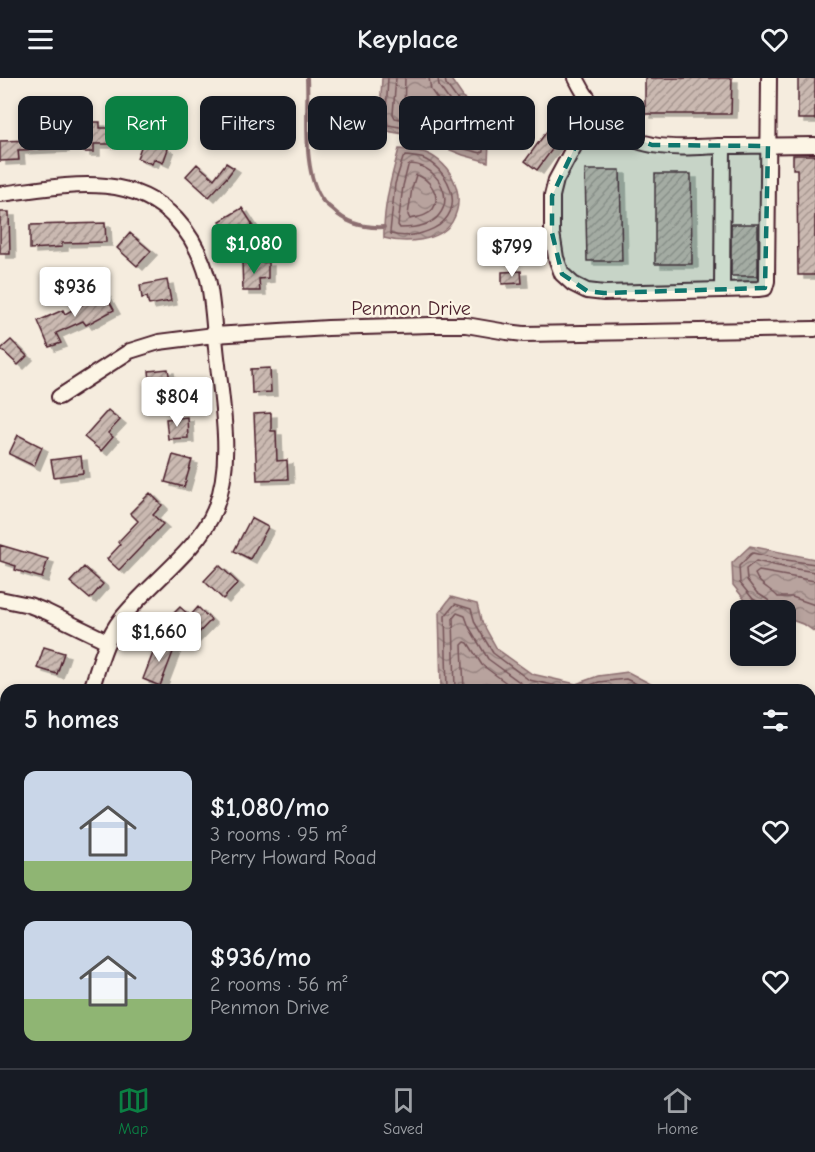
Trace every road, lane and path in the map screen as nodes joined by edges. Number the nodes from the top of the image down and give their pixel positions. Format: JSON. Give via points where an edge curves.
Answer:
{"nodes":[{"id":1,"x":576,"y":78,"type":"edge"},
{"id":2,"x":769,"y":78,"type":"edge"},
{"id":3,"x":585,"y":96,"type":"edge"},
{"id":4,"x":645,"y":143,"type":"edge"},
{"id":5,"x":815,"y":145,"type":"edge"},
{"id":6,"x":723,"y":146,"type":"junction"},
{"id":7,"x":768,"y":146,"type":"junction"},
{"id":8,"x":572,"y":150,"type":"edge"},
{"id":9,"x":0,"y":194,"type":"edge"},
{"id":10,"x":722,"y":290,"type":"junction"},
{"id":11,"x":815,"y":329,"type":"edge"},
{"id":12,"x":214,"y":334,"type":"junction"},
{"id":13,"x":59,"y":397,"type":"dead end"},
{"id":14,"x":0,"y":600,"type":"edge"},
{"id":15,"x":107,"y":641,"type":"junction"},
{"id":16,"x":93,"y":684,"type":"edge"}],
"edges":[{"from":1,"to":3,"type":"street"},
{"from":2,"to":7,"type":"street"},
{"from":4,"to":6,"type":"street"},
{"from":5,"to":7,"type":"street"},
{"from":6,"to":7,"type":"street"},
{"from":6,"to":10,"type":"street"},
{"from":7,"to":10,"type":"street","via":[[765,288]]},
{"from":8,"to":10,"type":"street","via":[[552,196],[552,233],[562,273],[573,284],[604,293]]},
{"from":9,"to":12,"type":"street","via":[[89,185],[122,188],[150,198],[170,212],[198,249],[208,280]]},
{"from":11,"to":12,"type":"street","name":"Penmon Drive","via":[[524,334],[466,325],[430,325]]},
{"from":12,"to":13,"type":"street","name":"Penmon Drive","via":[[159,342],[130,351]]},
{"from":12,"to":15,"type":"street","via":[[226,449],[222,489],[215,511],[200,536],[134,604]]},
{"from":14,"to":15,"type":"street","via":[[47,612]]},
{"from":15,"to":16,"type":"street"}]}
